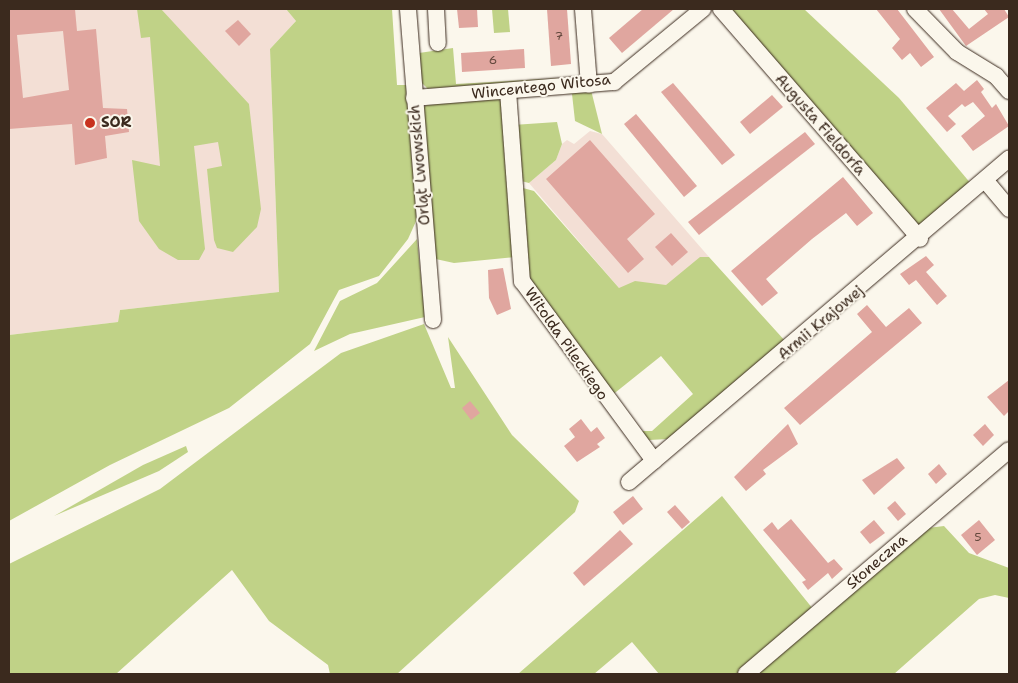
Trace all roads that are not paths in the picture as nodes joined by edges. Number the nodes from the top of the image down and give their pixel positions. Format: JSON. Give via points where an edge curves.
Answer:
{"nodes":[{"id":1,"x":408,"y":9,"type":"edge"},
{"id":2,"x":436,"y":9,"type":"edge"},
{"id":3,"x":583,"y":9,"type":"edge"},
{"id":4,"x":704,"y":9,"type":"edge"},
{"id":5,"x":721,"y":9,"type":"edge"},
{"id":6,"x":915,"y":9,"type":"edge"},
{"id":7,"x":438,"y":43,"type":"dead end"},
{"id":8,"x":589,"y":85,"type":"junction"},
{"id":9,"x":508,"y":91,"type":"junction"},
{"id":10,"x":1009,"y":91,"type":"edge"},
{"id":11,"x":414,"y":98,"type":"junction"},
{"id":12,"x":1009,"y":158,"type":"edge"},
{"id":13,"x":985,"y":180,"type":"junction"},
{"id":14,"x":1009,"y":209,"type":"edge"},
{"id":15,"x":920,"y":239,"type":"junction"},
{"id":16,"x":433,"y":320,"type":"dead end"},
{"id":17,"x":1009,"y":450,"type":"edge"},
{"id":18,"x":654,"y":461,"type":"junction"},
{"id":19,"x":629,"y":482,"type":"dead end"},
{"id":20,"x":746,"y":674,"type":"edge"}],
"edges":[{"from":1,"to":11,"type":"street","name":"Orląt Lwowskich"},
{"from":2,"to":7,"type":"street"},
{"from":3,"to":8,"type":"street"},
{"from":4,"to":8,"type":"street","name":"Wincentego Witosa","via":[[614,82]]},
{"from":5,"to":15,"type":"street","name":"Augusta Fieldorfa"},
{"from":6,"to":10,"type":"street","via":[[970,60],[996,76]]},
{"from":8,"to":9,"type":"street","name":"Wincentego Witosa"},
{"from":9,"to":11,"type":"street","name":"Wincentego Witosa"},
{"from":9,"to":18,"type":"street","name":"Witolda Pileckiego","via":[[522,281],[553,330]]},
{"from":11,"to":16,"type":"street","name":"Orląt Lwowskich"},
{"from":12,"to":13,"type":"street","name":"Armii Krajowej"},
{"from":13,"to":14,"type":"street"},
{"from":13,"to":15,"type":"street","name":"Armii Krajowej"},
{"from":15,"to":18,"type":"street","name":"Armii Krajowej"},
{"from":17,"to":20,"type":"street","name":"Słoneczna"},
{"from":18,"to":19,"type":"street","name":"Armii Krajowej"}]}
